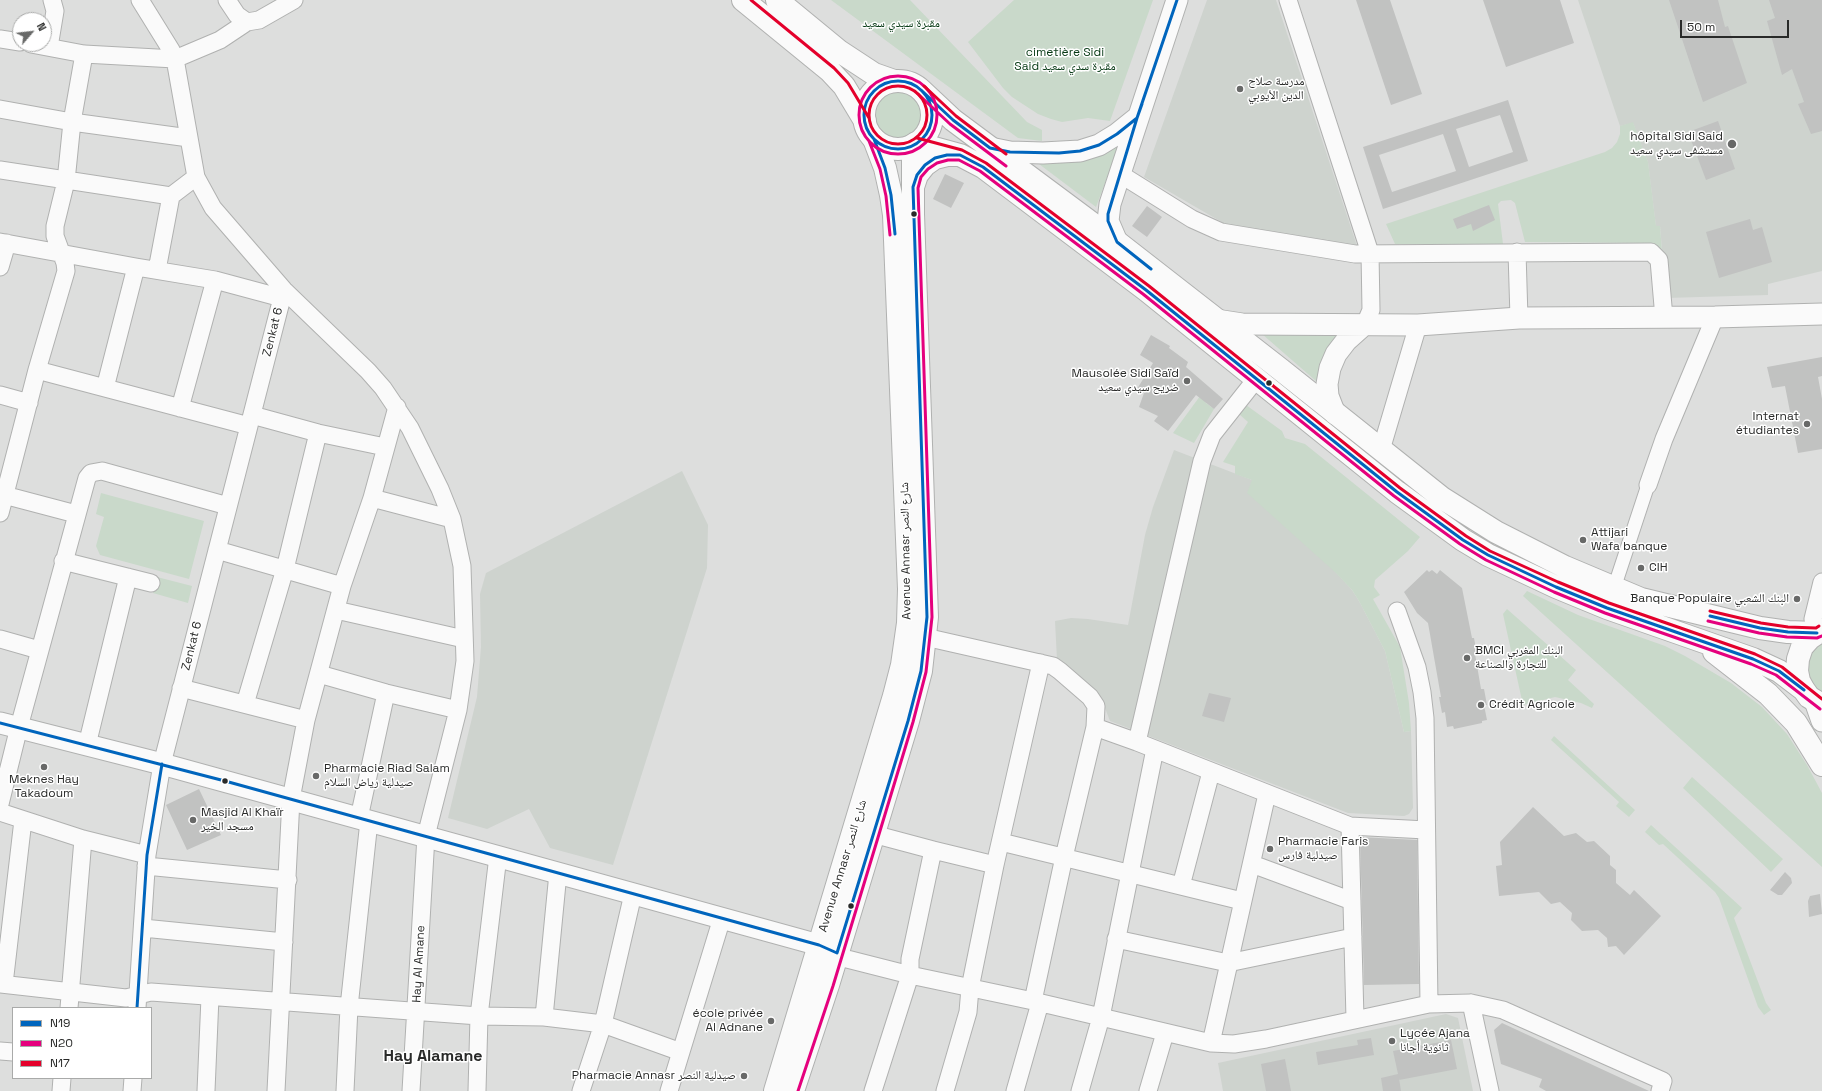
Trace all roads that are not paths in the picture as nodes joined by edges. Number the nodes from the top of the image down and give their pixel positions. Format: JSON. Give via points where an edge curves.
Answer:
{"nodes":[{"id":1,"x":52,"y":0,"type":"edge"},
{"id":2,"x":140,"y":0,"type":"edge"},
{"id":3,"x":227,"y":0,"type":"edge"},
{"id":4,"x":294,"y":0,"type":"edge"},
{"id":5,"x":743,"y":0,"type":"edge"},
{"id":6,"x":777,"y":0,"type":"edge"},
{"id":7,"x":1177,"y":0,"type":"edge"},
{"id":8,"x":1288,"y":0,"type":"edge"},
{"id":9,"x":247,"y":22,"type":"junction"},
{"id":10,"x":52,"y":29,"type":"edge"},
{"id":11,"x":0,"y":39,"type":"edge"},
{"id":12,"x":12,"y":41,"type":"edge"},
{"id":13,"x":52,"y":48,"type":"edge"},
{"id":14,"x":84,"y":54,"type":"junction"},
{"id":15,"x":175,"y":59,"type":"junction"},
{"id":16,"x":894,"y":80,"type":"junction"},
{"id":17,"x":921,"y":90,"type":"junction"},
{"id":18,"x":0,"y":109,"type":"edge"},
{"id":19,"x":1137,"y":118,"type":"junction"},
{"id":20,"x":72,"y":122,"type":"junction"},
{"id":21,"x":869,"y":130,"type":"junction"},
{"id":22,"x":190,"y":138,"type":"junction"},
{"id":23,"x":914,"y":144,"type":"junction"},
{"id":24,"x":990,"y":148,"type":"junction"},
{"id":25,"x":960,"y":156,"type":"junction"},
{"id":26,"x":0,"y":170,"type":"edge"},
{"id":27,"x":1120,"y":174,"type":"junction"},
{"id":28,"x":196,"y":177,"type":"junction"},
{"id":29,"x":66,"y":181,"type":"junction"},
{"id":30,"x":913,"y":187,"type":"junction"},
{"id":31,"x":171,"y":196,"type":"junction"},
{"id":32,"x":4,"y":242,"type":"edge"},
{"id":33,"x":1117,"y":242,"type":"junction"},
{"id":34,"x":61,"y":252,"type":"junction"},
{"id":35,"x":1517,"y":252,"type":"junction"},
{"id":36,"x":1370,"y":253,"type":"junction"},
{"id":37,"x":0,"y":267,"type":"edge"},
{"id":38,"x":136,"y":267,"type":"junction"},
{"id":39,"x":157,"y":270,"type":"junction"},
{"id":40,"x":215,"y":280,"type":"junction"},
{"id":41,"x":283,"y":294,"type":"junction"},
{"id":42,"x":1822,"y":314,"type":"edge"},
{"id":43,"x":1715,"y":317,"type":"junction"},
{"id":44,"x":1519,"y":318,"type":"junction"},
{"id":45,"x":1664,"y":318,"type":"junction"},
{"id":46,"x":1216,"y":320,"type":"junction"},
{"id":47,"x":1364,"y":324,"type":"junction"},
{"id":48,"x":1418,"y":325,"type":"junction"},
{"id":49,"x":37,"y":370,"type":"junction"},
{"id":50,"x":1257,"y":378,"type":"junction"},
{"id":51,"x":105,"y":388,"type":"junction"},
{"id":52,"x":0,"y":396,"type":"edge"},
{"id":53,"x":29,"y":403,"type":"junction"},
{"id":54,"x":397,"y":407,"type":"junction"},
{"id":55,"x":180,"y":408,"type":"junction"},
{"id":56,"x":1335,"y":414,"type":"junction"},
{"id":57,"x":250,"y":421,"type":"junction"},
{"id":58,"x":318,"y":433,"type":"junction"},
{"id":59,"x":385,"y":447,"type":"junction"},
{"id":60,"x":1381,"y":450,"type":"junction"},
{"id":61,"x":1648,"y":485,"type":"joint"},
{"id":62,"x":4,"y":495,"type":"junction"},
{"id":63,"x":372,"y":498,"type":"junction"},
{"id":64,"x":228,"y":506,"type":"junction"},
{"id":65,"x":0,"y":513,"type":"edge"},
{"id":66,"x":76,"y":514,"type":"junction"},
{"id":67,"x":452,"y":519,"type":"junction"},
{"id":68,"x":217,"y":550,"type":"junction"},
{"id":69,"x":64,"y":561,"type":"junction"},
{"id":70,"x":286,"y":569,"type":"junction"},
{"id":71,"x":128,"y":577,"type":"junction"},
{"id":72,"x":1822,"y":582,"type":"edge"},
{"id":73,"x":151,"y":583,"type":"dead end"},
{"id":74,"x":342,"y":586,"type":"junction"},
{"id":75,"x":1614,"y":588,"type":"junction"},
{"id":76,"x":336,"y":610,"type":"junction"},
{"id":77,"x":1397,"y":611,"type":"dead end"},
{"id":78,"x":1819,"y":631,"type":"edge"},
{"id":79,"x":925,"y":637,"type":"junction"},
{"id":80,"x":1696,"y":638,"type":"junction"},
{"id":81,"x":0,"y":639,"type":"edge"},
{"id":82,"x":464,"y":639,"type":"junction"},
{"id":83,"x":39,"y":650,"type":"junction"},
{"id":84,"x":1041,"y":663,"type":"junction"},
{"id":85,"x":319,"y":674,"type":"junction"},
{"id":86,"x":182,"y":688,"type":"junction"},
{"id":87,"x":386,"y":693,"type":"junction"},
{"id":88,"x":245,"y":704,"type":"junction"},
{"id":89,"x":1816,"y":704,"type":"edge"},
{"id":90,"x":458,"y":710,"type":"junction"},
{"id":91,"x":306,"y":720,"type":"junction"},
{"id":92,"x":9,"y":725,"type":"edge"},
{"id":93,"x":1095,"y":727,"type":"junction"},
{"id":94,"x":1137,"y":742,"type":"junction"},
{"id":95,"x":87,"y":745,"type":"junction"},
{"id":96,"x":1156,"y":749,"type":"junction"},
{"id":97,"x":162,"y":764,"type":"junction"},
{"id":98,"x":1822,"y":765,"type":"edge"},
{"id":99,"x":1211,"y":772,"type":"junction"},
{"id":100,"x":1267,"y":794,"type":"junction"},
{"id":101,"x":291,"y":799,"type":"junction"},
{"id":102,"x":0,"y":804,"type":"edge"},
{"id":103,"x":0,"y":812,"type":"edge"},
{"id":104,"x":364,"y":819,"type":"junction"},
{"id":105,"x":23,"y":820,"type":"junction"},
{"id":106,"x":1350,"y":826,"type":"junction"},
{"id":107,"x":1426,"y":830,"type":"junction"},
{"id":108,"x":873,"y":834,"type":"junction"},
{"id":109,"x":426,"y":836,"type":"junction"},
{"id":110,"x":83,"y":838,"type":"junction"},
{"id":111,"x":1001,"y":842,"type":"junction"},
{"id":112,"x":933,"y":850,"type":"junction"},
{"id":113,"x":498,"y":856,"type":"junction"},
{"id":114,"x":1064,"y":857,"type":"junction"},
{"id":115,"x":147,"y":860,"type":"junction"},
{"id":116,"x":1252,"y":864,"type":"junction"},
{"id":117,"x":995,"y":865,"type":"junction"},
{"id":118,"x":558,"y":873,"type":"junction"},
{"id":119,"x":1129,"y":873,"type":"junction"},
{"id":120,"x":288,"y":880,"type":"junction"},
{"id":121,"x":1181,"y":886,"type":"junction"},
{"id":122,"x":633,"y":894,"type":"junction"},
{"id":123,"x":1242,"y":901,"type":"junction"},
{"id":124,"x":1352,"y":901,"type":"junction"},
{"id":125,"x":722,"y":918,"type":"junction"},
{"id":126,"x":143,"y":928,"type":"junction"},
{"id":127,"x":1353,"y":937,"type":"junction"},
{"id":128,"x":1116,"y":939,"type":"junction"},
{"id":129,"x":284,"y":942,"type":"junction"},
{"id":130,"x":828,"y":949,"type":"junction"},
{"id":131,"x":1228,"y":963,"type":"junction"},
{"id":132,"x":910,"y":975,"type":"junction"},
{"id":133,"x":2,"y":984,"type":"edge"},
{"id":134,"x":970,"y":988,"type":"junction"},
{"id":135,"x":70,"y":991,"type":"junction"},
{"id":136,"x":210,"y":997,"type":"junction"},
{"id":137,"x":137,"y":1001,"type":"edge"},
{"id":138,"x":280,"y":1002,"type":"junction"},
{"id":139,"x":1037,"y":1002,"type":"junction"},
{"id":140,"x":1471,"y":1003,"type":"junction"},
{"id":141,"x":1429,"y":1004,"type":"junction"},
{"id":142,"x":69,"y":1007,"type":"edge"},
{"id":143,"x":349,"y":1007,"type":"junction"},
{"id":144,"x":416,"y":1012,"type":"junction"},
{"id":145,"x":479,"y":1016,"type":"junction"},
{"id":146,"x":544,"y":1017,"type":"junction"},
{"id":147,"x":1100,"y":1017,"type":"junction"},
{"id":148,"x":1355,"y":1019,"type":"junction"},
{"id":149,"x":603,"y":1024,"type":"junction"},
{"id":150,"x":1165,"y":1033,"type":"junction"},
{"id":151,"x":1211,"y":1043,"type":"junction"},
{"id":152,"x":797,"y":1049,"type":"junction"},
{"id":153,"x":0,"y":1051,"type":"edge"},
{"id":154,"x":12,"y":1052,"type":"edge"},
{"id":155,"x":681,"y":1052,"type":"junction"},
{"id":156,"x":62,"y":1079,"type":"edge"},
{"id":157,"x":133,"y":1079,"type":"edge"},
{"id":158,"x":61,"y":1091,"type":"edge"},
{"id":159,"x":132,"y":1091,"type":"edge"},
{"id":160,"x":206,"y":1091,"type":"edge"},
{"id":161,"x":276,"y":1091,"type":"edge"},
{"id":162,"x":345,"y":1091,"type":"edge"},
{"id":163,"x":411,"y":1091,"type":"edge"},
{"id":164,"x":477,"y":1091,"type":"edge"},
{"id":165,"x":581,"y":1091,"type":"edge"},
{"id":166,"x":669,"y":1091,"type":"edge"},
{"id":167,"x":775,"y":1091,"type":"edge"},
{"id":168,"x":793,"y":1091,"type":"edge"},
{"id":169,"x":874,"y":1091,"type":"edge"},
{"id":170,"x":945,"y":1091,"type":"edge"},
{"id":171,"x":1015,"y":1091,"type":"edge"},
{"id":172,"x":1080,"y":1091,"type":"edge"},
{"id":173,"x":1148,"y":1091,"type":"edge"},
{"id":174,"x":1490,"y":1091,"type":"edge"},
{"id":175,"x":1660,"y":1091,"type":"edge"}],
"edges":[{"from":1,"to":10,"type":"street","via":[[55,11]]},
{"from":2,"to":15,"type":"street","name":"Hay Al Amane"},
{"from":3,"to":9,"type":"street","via":[[237,15]]},
{"from":4,"to":9,"type":"street","via":[[259,20]]},
{"from":5,"to":21,"type":"main road","via":[[830,71],[844,86]]},
{"from":6,"to":16,"type":"main road","via":[[839,51],[874,74]]},
{"from":7,"to":19,"type":"street"},
{"from":8,"to":36,"type":"street"},
{"from":9,"to":15,"type":"street","via":[[220,40]]},
{"from":11,"to":12,"type":"street"},
{"from":13,"to":14,"type":"street"},
{"from":14,"to":15,"type":"street"},
{"from":14,"to":20,"type":"street"},
{"from":15,"to":22,"type":"street","name":"Hay Al Amane"},
{"from":16,"to":17,"type":"main road","via":[[913,84]]},
{"from":16,"to":21,"type":"main road","via":[[874,90],[867,99],[864,110]]},
{"from":17,"to":23,"type":"main road","via":[[928,98],[932,118],[924,137]]},
{"from":17,"to":24,"type":"main road","via":[[953,120]]},
{"from":18,"to":20,"type":"street"},
{"from":19,"to":24,"type":"street","via":[[1099,145],[1080,151],[1043,154]]},
{"from":19,"to":27,"type":"street"},
{"from":20,"to":22,"type":"street"},
{"from":20,"to":29,"type":"street"},
{"from":21,"to":23,"type":"main road","via":[[883,145],[903,148]]},
{"from":21,"to":130,"type":"main road","name":"Avenue Annasr شارع النصر","via":[[885,168],[894,216],[909,589],[908,623],[902,664]]},
{"from":22,"to":28,"type":"street","name":"Hay Al Amane"},
{"from":23,"to":25,"type":"main road"},
{"from":23,"to":30,"type":"main road","name":"Avenue Annasr شارع النصر"},
{"from":24,"to":33,"type":"main road"},
{"from":25,"to":30,"type":"main road","via":[[947,155],[935,158],[917,175]]},
{"from":25,"to":50,"type":"main road","via":[[983,167]]},
{"from":26,"to":29,"type":"street"},
{"from":27,"to":33,"type":"street","via":[[1108,214],[1108,221]]},
{"from":27,"to":36,"type":"street","via":[[1192,218],[1221,232],[1355,254]]},
{"from":28,"to":31,"type":"street"},
{"from":28,"to":41,"type":"street","name":"Hay Al Amane","via":[[213,208]]},
{"from":29,"to":31,"type":"street"},
{"from":29,"to":34,"type":"street","via":[[54,226]]},
{"from":30,"to":79,"type":"main road","name":"Avenue Annasr شارع النصر","via":[[928,617]]},
{"from":31,"to":39,"type":"street"},
{"from":32,"to":34,"type":"street"},
{"from":32,"to":37,"type":"street"},
{"from":33,"to":46,"type":"main road"},
{"from":34,"to":38,"type":"street"},
{"from":34,"to":49,"type":"street","via":[[66,271]]},
{"from":35,"to":36,"type":"street"},
{"from":35,"to":44,"type":"street"},
{"from":35,"to":45,"type":"street","via":[[1651,252],[1659,260]]},
{"from":36,"to":47,"type":"street","via":[[1370,310]]},
{"from":38,"to":39,"type":"street"},
{"from":38,"to":51,"type":"street"},
{"from":39,"to":40,"type":"street"},
{"from":40,"to":41,"type":"street"},
{"from":40,"to":55,"type":"street"},
{"from":41,"to":54,"type":"street","name":"Hay Al Amane","via":[[368,371]]},
{"from":41,"to":57,"type":"street","name":"Zenkat 6"},
{"from":42,"to":43,"type":"street"},
{"from":43,"to":45,"type":"street"},
{"from":43,"to":61,"type":"street","via":[[1664,439]]},
{"from":44,"to":45,"type":"street"},
{"from":44,"to":48,"type":"street"},
{"from":46,"to":47,"type":"street","via":[[1242,324]]},
{"from":46,"to":56,"type":"main road"},
{"from":47,"to":48,"type":"street"},
{"from":47,"to":56,"type":"street","via":[[1346,341],[1330,368],[1328,396]]},
{"from":48,"to":60,"type":"street"},
{"from":49,"to":51,"type":"street"},
{"from":49,"to":53,"type":"street"},
{"from":50,"to":80,"type":"main road","via":[[1397,492],[1488,555],[1608,608]]},
{"from":50,"to":94,"type":"street","via":[[1212,435],[1202,461]]},
{"from":51,"to":55,"type":"street"},
{"from":52,"to":53,"type":"street"},
{"from":53,"to":62,"type":"street"},
{"from":54,"to":59,"type":"street"},
{"from":54,"to":67,"type":"street","name":"Hay Al Amane","via":[[426,458]]},
{"from":55,"to":57,"type":"street"},
{"from":56,"to":60,"type":"main road"},
{"from":57,"to":58,"type":"street"},
{"from":57,"to":64,"type":"street","name":"Zenkat 6"},
{"from":58,"to":59,"type":"street"},
{"from":58,"to":70,"type":"street"},
{"from":59,"to":63,"type":"street"},
{"from":60,"to":75,"type":"main road","via":[[1442,498],[1496,532],[1565,567]]},
{"from":61,"to":75,"type":"street"},
{"from":62,"to":65,"type":"street"},
{"from":62,"to":66,"type":"street"},
{"from":63,"to":67,"type":"street"},
{"from":63,"to":74,"type":"street"},
{"from":64,"to":66,"type":"street","via":[[102,471],[91,473],[86,478]]},
{"from":64,"to":68,"type":"street","name":"Zenkat 6"},
{"from":66,"to":69,"type":"street"},
{"from":67,"to":82,"type":"street","name":"Hay Al Amane","via":[[462,566]]},
{"from":68,"to":70,"type":"street"},
{"from":68,"to":86,"type":"street","name":"Zenkat 6"},
{"from":69,"to":71,"type":"street"},
{"from":69,"to":83,"type":"street"},
{"from":70,"to":74,"type":"street"},
{"from":70,"to":88,"type":"street"},
{"from":71,"to":73,"type":"street"},
{"from":71,"to":95,"type":"street"},
{"from":72,"to":78,"type":"street","via":[[1813,619]]},
{"from":74,"to":76,"type":"street"},
{"from":75,"to":78,"type":"main road","via":[[1641,599],[1760,628],[1788,632]]},
{"from":76,"to":82,"type":"street"},
{"from":76,"to":85,"type":"street"},
{"from":77,"to":107,"type":"street","via":[[1417,667],[1422,692],[1426,751]]},
{"from":78,"to":89,"type":"main road","via":[[1802,648],[1797,670],[1799,681]]},
{"from":79,"to":84,"type":"street"},
{"from":79,"to":108,"type":"main road","name":"Avenue Annasr شارع النصر","via":[[921,671],[908,721]]},
{"from":80,"to":89,"type":"main road","via":[[1779,671]]},
{"from":80,"to":98,"type":"main road","via":[[1768,694],[1796,723]]},
{"from":81,"to":83,"type":"street"},
{"from":82,"to":90,"type":"street","name":"Hay Al Amane","via":[[465,661]]},
{"from":83,"to":92,"type":"street"},
{"from":84,"to":93,"type":"street","via":[[1053,666],[1090,697],[1096,706]]},
{"from":84,"to":111,"type":"street"},
{"from":85,"to":87,"type":"street"},
{"from":85,"to":91,"type":"street"},
{"from":86,"to":88,"type":"street"},
{"from":86,"to":97,"type":"street","name":"Zenkat 6"},
{"from":87,"to":90,"type":"street"},
{"from":87,"to":104,"type":"street"},
{"from":88,"to":91,"type":"street"},
{"from":90,"to":109,"type":"street","name":"Hay Al Amane"},
{"from":91,"to":101,"type":"street"},
{"from":92,"to":95,"type":"street"},
{"from":92,"to":102,"type":"street"},
{"from":93,"to":94,"type":"street"},
{"from":93,"to":114,"type":"street"},
{"from":94,"to":96,"type":"street"},
{"from":95,"to":97,"type":"street"},
{"from":96,"to":99,"type":"street"},
{"from":96,"to":119,"type":"street"},
{"from":97,"to":101,"type":"street"},
{"from":97,"to":115,"type":"street","name":"Zenkat 6"},
{"from":99,"to":100,"type":"street"},
{"from":99,"to":121,"type":"street"},
{"from":100,"to":106,"type":"street"},
{"from":100,"to":116,"type":"street"},
{"from":101,"to":104,"type":"street"},
{"from":101,"to":120,"type":"street"},
{"from":103,"to":105,"type":"street"},
{"from":104,"to":109,"type":"street"},
{"from":104,"to":143,"type":"street"},
{"from":105,"to":110,"type":"street"},
{"from":105,"to":133,"type":"street"},
{"from":106,"to":107,"type":"street"},
{"from":106,"to":124,"type":"street"},
{"from":107,"to":141,"type":"street"},
{"from":108,"to":112,"type":"street"},
{"from":108,"to":130,"type":"main road","name":"Avenue Annasr شارع النصر"},
{"from":109,"to":113,"type":"street"},
{"from":109,"to":144,"type":"street","name":"Hay Al Amane"},
{"from":110,"to":115,"type":"street"},
{"from":110,"to":135,"type":"street"},
{"from":111,"to":114,"type":"street"},
{"from":111,"to":117,"type":"street"},
{"from":112,"to":117,"type":"street"},
{"from":112,"to":132,"type":"street","via":[[910,959]]},
{"from":113,"to":118,"type":"street"},
{"from":113,"to":145,"type":"street"},
{"from":114,"to":119,"type":"street"},
{"from":114,"to":139,"type":"street"},
{"from":115,"to":120,"type":"street"},
{"from":115,"to":126,"type":"street","name":"Zenkat 6"},
{"from":116,"to":123,"type":"street"},
{"from":116,"to":124,"type":"street"},
{"from":117,"to":134,"type":"street"},
{"from":118,"to":122,"type":"street"},
{"from":118,"to":146,"type":"street"},
{"from":119,"to":121,"type":"street"},
{"from":119,"to":128,"type":"street"},
{"from":120,"to":129,"type":"street"},
{"from":121,"to":123,"type":"street"},
{"from":122,"to":125,"type":"street"},
{"from":122,"to":149,"type":"street"},
{"from":123,"to":131,"type":"street"},
{"from":124,"to":127,"type":"street"},
{"from":125,"to":130,"type":"street"},
{"from":125,"to":155,"type":"street"},
{"from":126,"to":129,"type":"street"},
{"from":126,"to":137,"type":"street","name":"Zenkat 6"},
{"from":127,"to":131,"type":"street"},
{"from":127,"to":148,"type":"street"},
{"from":128,"to":131,"type":"street"},
{"from":128,"to":147,"type":"street"},
{"from":129,"to":138,"type":"street"},
{"from":130,"to":132,"type":"street","via":[[847,959]]},
{"from":130,"to":152,"type":"main road","name":"Avenue Annasr شارع النصر"},
{"from":131,"to":151,"type":"street"},
{"from":132,"to":134,"type":"street"},
{"from":132,"to":169,"type":"street"},
{"from":133,"to":135,"type":"street"},
{"from":134,"to":139,"type":"street"},
{"from":134,"to":170,"type":"street","via":[[968,1012]]},
{"from":135,"to":137,"type":"street"},
{"from":135,"to":142,"type":"street"},
{"from":136,"to":137,"type":"street","via":[[151,992]]},
{"from":136,"to":138,"type":"street"},
{"from":136,"to":160,"type":"street"},
{"from":138,"to":143,"type":"street"},
{"from":138,"to":161,"type":"street"},
{"from":139,"to":147,"type":"street"},
{"from":139,"to":171,"type":"street"},
{"from":140,"to":141,"type":"street"},
{"from":140,"to":174,"type":"street"},
{"from":140,"to":175,"type":"street","via":[[1503,1010],[1663,1081]]},
{"from":141,"to":148,"type":"street"},
{"from":143,"to":144,"type":"street"},
{"from":143,"to":162,"type":"street"},
{"from":144,"to":145,"type":"street"},
{"from":144,"to":163,"type":"street","name":"Hay Al Amane"},
{"from":145,"to":146,"type":"street"},
{"from":145,"to":164,"type":"street"},
{"from":146,"to":149,"type":"street"},
{"from":147,"to":150,"type":"street"},
{"from":147,"to":172,"type":"street"},
{"from":148,"to":151,"type":"street","via":[[1266,1039],[1234,1044]]},
{"from":149,"to":155,"type":"street"},
{"from":149,"to":165,"type":"street"},
{"from":150,"to":151,"type":"street"},
{"from":150,"to":173,"type":"street"},
{"from":152,"to":167,"type":"main road","name":"Avenue Annasr شارع النصر"},
{"from":152,"to":168,"type":"main road","name":"Avenue Annasr شارع النصر"},
{"from":153,"to":154,"type":"street"},
{"from":155,"to":166,"type":"street"},
{"from":156,"to":158,"type":"street"},
{"from":157,"to":159,"type":"street"}]}
